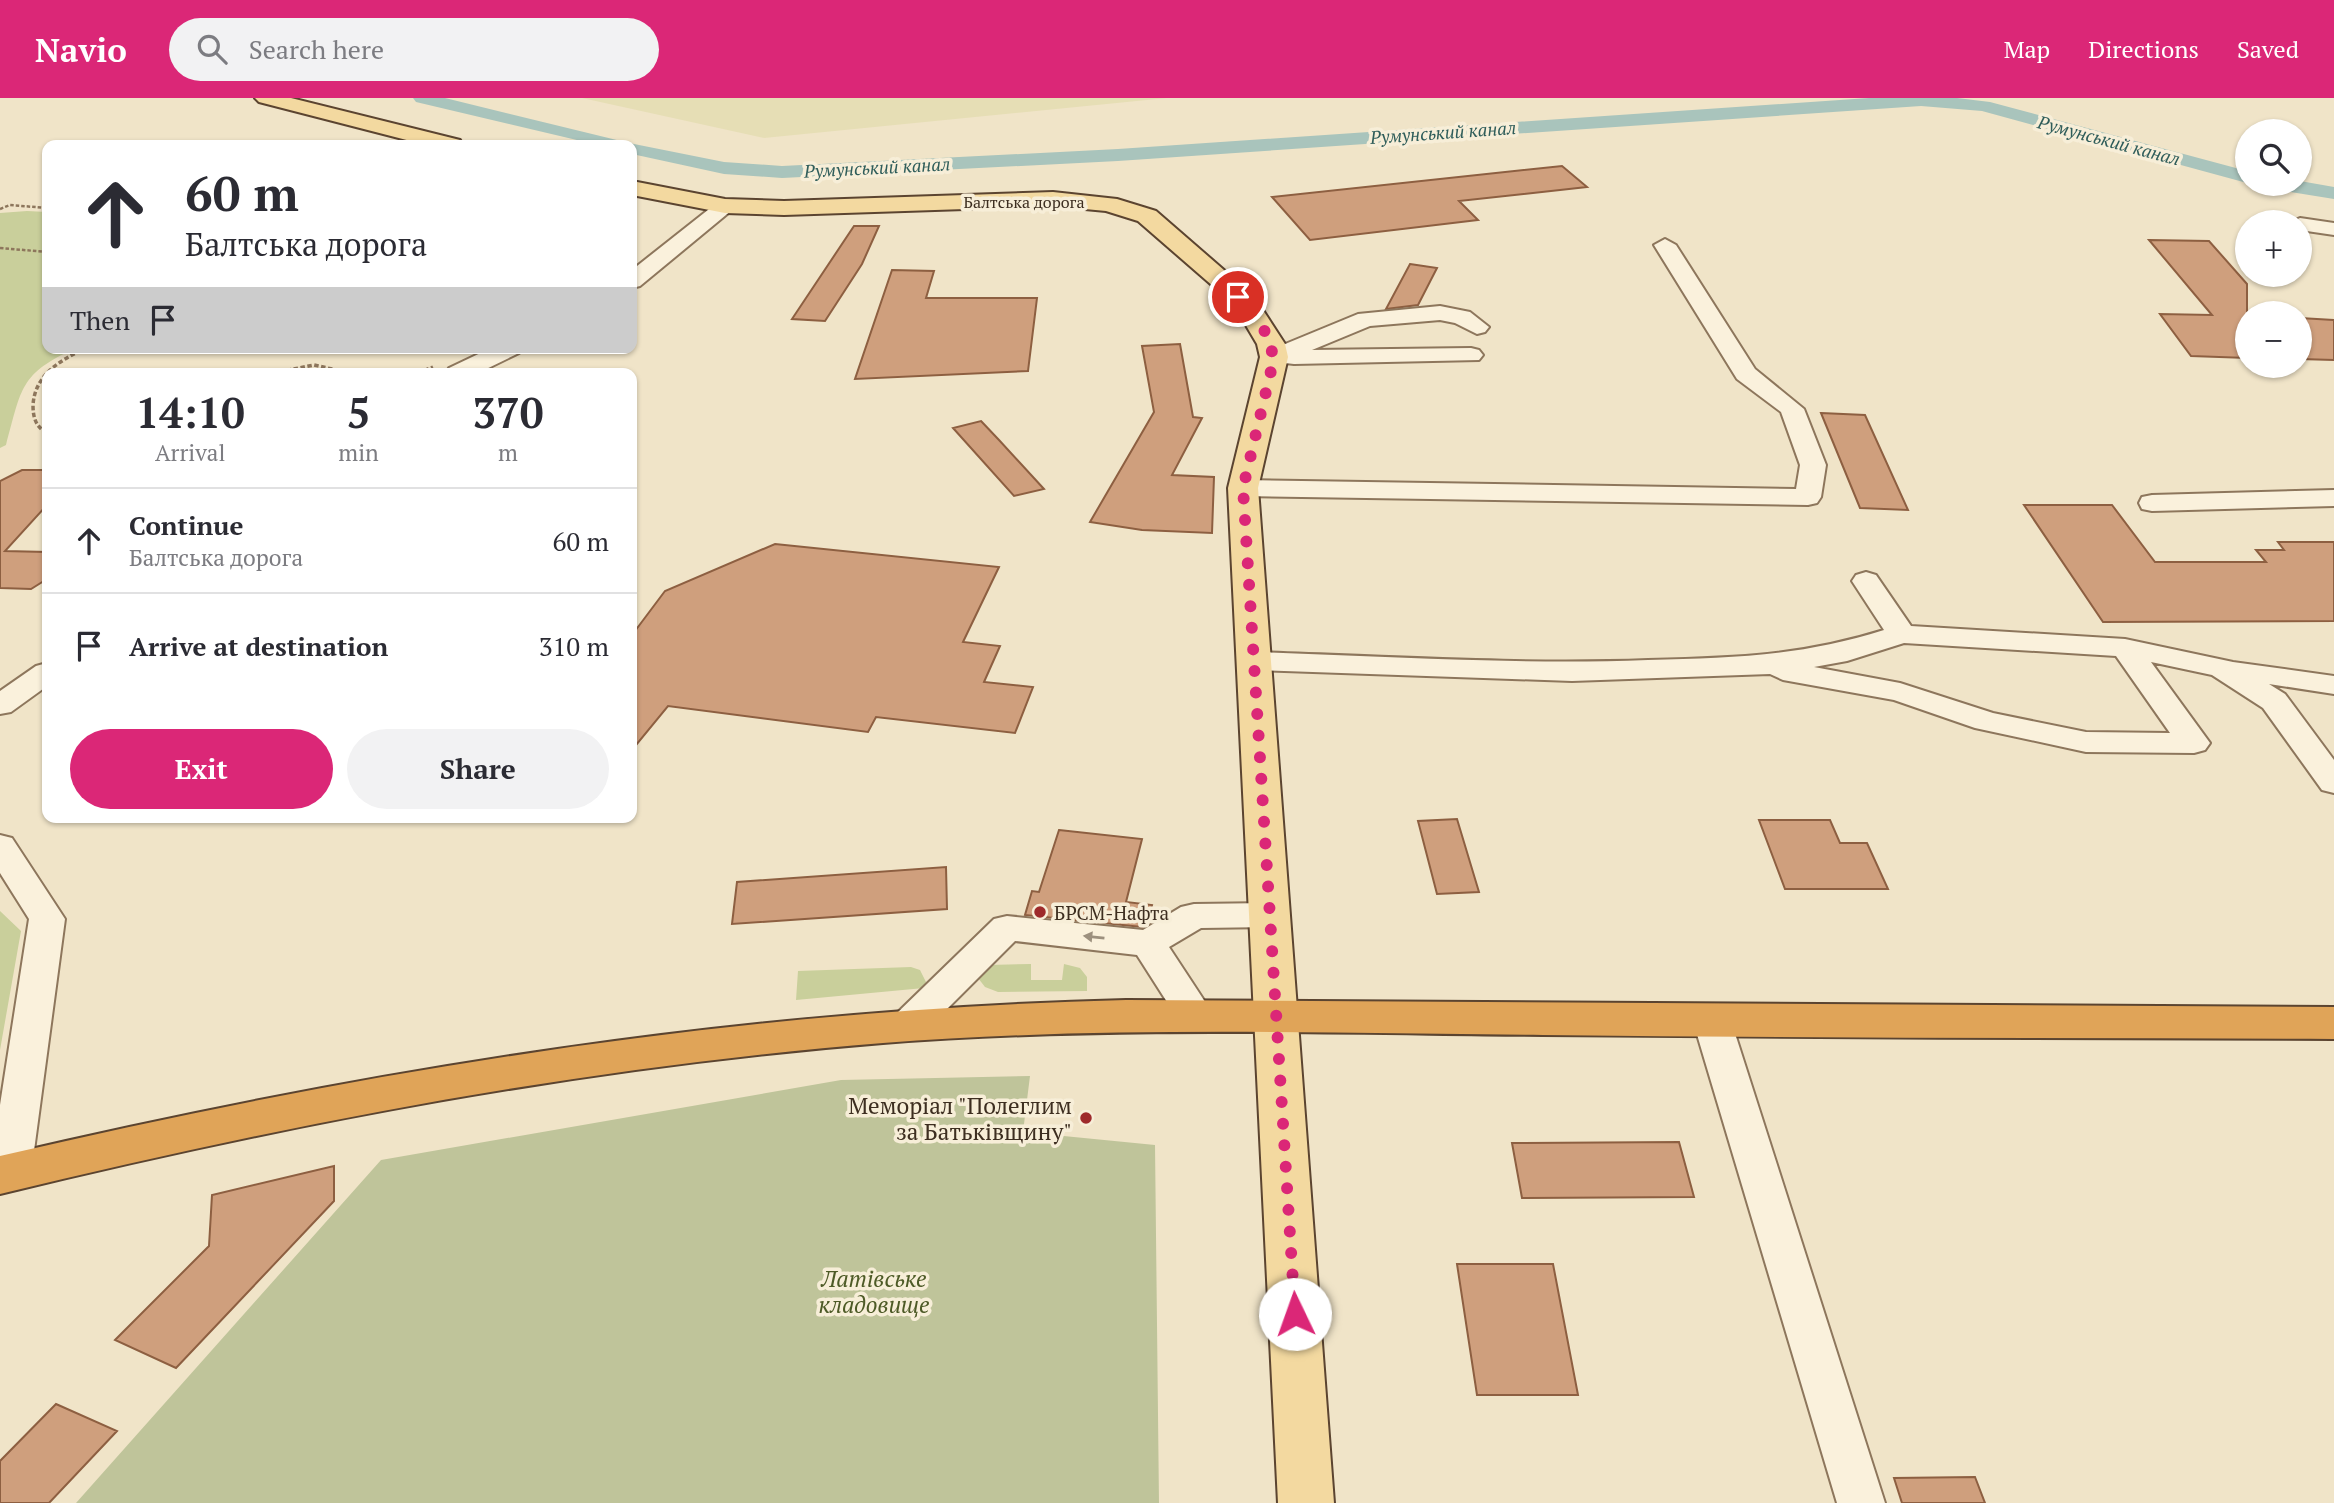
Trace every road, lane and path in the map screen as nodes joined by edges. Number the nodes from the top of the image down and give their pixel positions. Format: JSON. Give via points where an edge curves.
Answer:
{"nodes":[{"id":1,"x":266,"y":98,"type":"edge"},
{"id":2,"x":432,"y":140,"type":"edge"},
{"id":3,"x":637,"y":189,"type":"edge"},
{"id":4,"x":725,"y":206,"type":"junction"},
{"id":5,"x":42,"y":208,"type":"edge"},
{"id":6,"x":0,"y":209,"type":"edge"},
{"id":7,"x":2312,"y":226,"type":"edge"},
{"id":8,"x":2334,"y":229,"type":"edge"},
{"id":9,"x":1665,"y":245,"type":"dead end"},
{"id":10,"x":0,"y":248,"type":"edge"},
{"id":11,"x":42,"y":252,"type":"edge"},
{"id":12,"x":637,"y":277,"type":"edge"},
{"id":13,"x":1477,"y":327,"type":"dead end"},
{"id":14,"x":75,"y":354,"type":"edge"},
{"id":15,"x":498,"y":354,"type":"edge"},
{"id":16,"x":1471,"y":355,"type":"dead end"},
{"id":17,"x":1274,"y":358,"type":"junction"},
{"id":18,"x":50,"y":368,"type":"edge"},
{"id":19,"x":299,"y":368,"type":"edge"},
{"id":20,"x":328,"y":368,"type":"edge"},
{"id":21,"x":469,"y":368,"type":"edge"},
{"id":22,"x":42,"y":377,"type":"edge"},
{"id":23,"x":42,"y":430,"type":"edge"},
{"id":24,"x":1243,"y":488,"type":"junction"},
{"id":25,"x":2334,"y":498,"type":"edge"},
{"id":26,"x":2152,"y":503,"type":"dead end"},
{"id":27,"x":1866,"y":581,"type":"dead end"},
{"id":28,"x":1902,"y":634,"type":"junction"},
{"id":29,"x":2125,"y":648,"type":"junction"},
{"id":30,"x":1255,"y":661,"type":"junction"},
{"id":31,"x":1760,"y":666,"type":"junction"},
{"id":32,"x":2222,"y":668,"type":"junction"},
{"id":33,"x":42,"y":676,"type":"edge"},
{"id":34,"x":2334,"y":685,"type":"edge"},
{"id":35,"x":0,"y":705,"type":"edge"},
{"id":36,"x":2334,"y":783,"type":"edge"},
{"id":37,"x":0,"y":846,"type":"edge"},
{"id":38,"x":1271,"y":915,"type":"junction"},
{"id":39,"x":1148,"y":943,"type":"junction"},
{"id":40,"x":1196,"y":1017,"type":"junction"},
{"id":41,"x":1277,"y":1017,"type":"junction"},
{"id":42,"x":1712,"y":1021,"type":"junction"},
{"id":43,"x":2334,"y":1023,"type":"edge"},
{"id":44,"x":907,"y":1026,"type":"junction"},
{"id":45,"x":5,"y":1174,"type":"edge"},
{"id":46,"x":1306,"y":1503,"type":"edge"},
{"id":47,"x":1861,"y":1503,"type":"edge"}],
"edges":[{"from":1,"to":2,"type":"main road"},
{"from":3,"to":4,"type":"main road","name":"Балтська дорога"},
{"from":4,"to":12,"type":"street"},
{"from":4,"to":17,"type":"main road","name":"Балтська дорога","via":[[1053,200],[1127,209],[1147,216],[1223,282],[1266,333]]},
{"from":5,"to":6,"type":"path","via":[[10,205]]},
{"from":7,"to":8,"type":"street"},
{"from":9,"to":24,"type":"street","via":[[1746,374],[1792,409],[1813,465],[1808,496]]},
{"from":10,"to":11,"type":"path"},
{"from":13,"to":17,"type":"street","via":[[1462,317],[1440,313],[1366,319]]},
{"from":14,"to":18,"type":"path"},
{"from":15,"to":21,"type":"street"},
{"from":16,"to":17,"type":"street"},
{"from":17,"to":24,"type":"main road"},
{"from":19,"to":20,"type":"path"},
{"from":22,"to":23,"type":"path","via":[[32,403],[33,420]]},
{"from":24,"to":30,"type":"main road"},
{"from":25,"to":26,"type":"street"},
{"from":27,"to":28,"type":"street"},
{"from":28,"to":29,"type":"street"},
{"from":28,"to":31,"type":"street","via":[[1836,655]]},
{"from":29,"to":31,"type":"street","via":[[2194,743],[2085,742],[1986,721],[1900,692]]},
{"from":29,"to":32,"type":"street"},
{"from":30,"to":31,"type":"street","via":[[1572,673]]},
{"from":30,"to":38,"type":"main road"},
{"from":32,"to":34,"type":"street"},
{"from":32,"to":36,"type":"street","via":[[2274,701]]},
{"from":33,"to":35,"type":"street"},
{"from":37,"to":45,"type":"street","via":[[47,919]]},
{"from":38,"to":39,"type":"street","via":[[1194,916]]},
{"from":38,"to":41,"type":"main road"},
{"from":39,"to":40,"type":"street"},
{"from":39,"to":44,"type":"street","one_way":true,"via":[[1007,928]]},
{"from":40,"to":41,"type":"highway"},
{"from":40,"to":44,"type":"highway"},
{"from":41,"to":42,"type":"highway"},
{"from":41,"to":46,"type":"main road"},
{"from":42,"to":43,"type":"highway"},
{"from":42,"to":47,"type":"street"},
{"from":44,"to":45,"type":"highway","via":[[686,1047],[473,1077],[247,1119]]}]}
